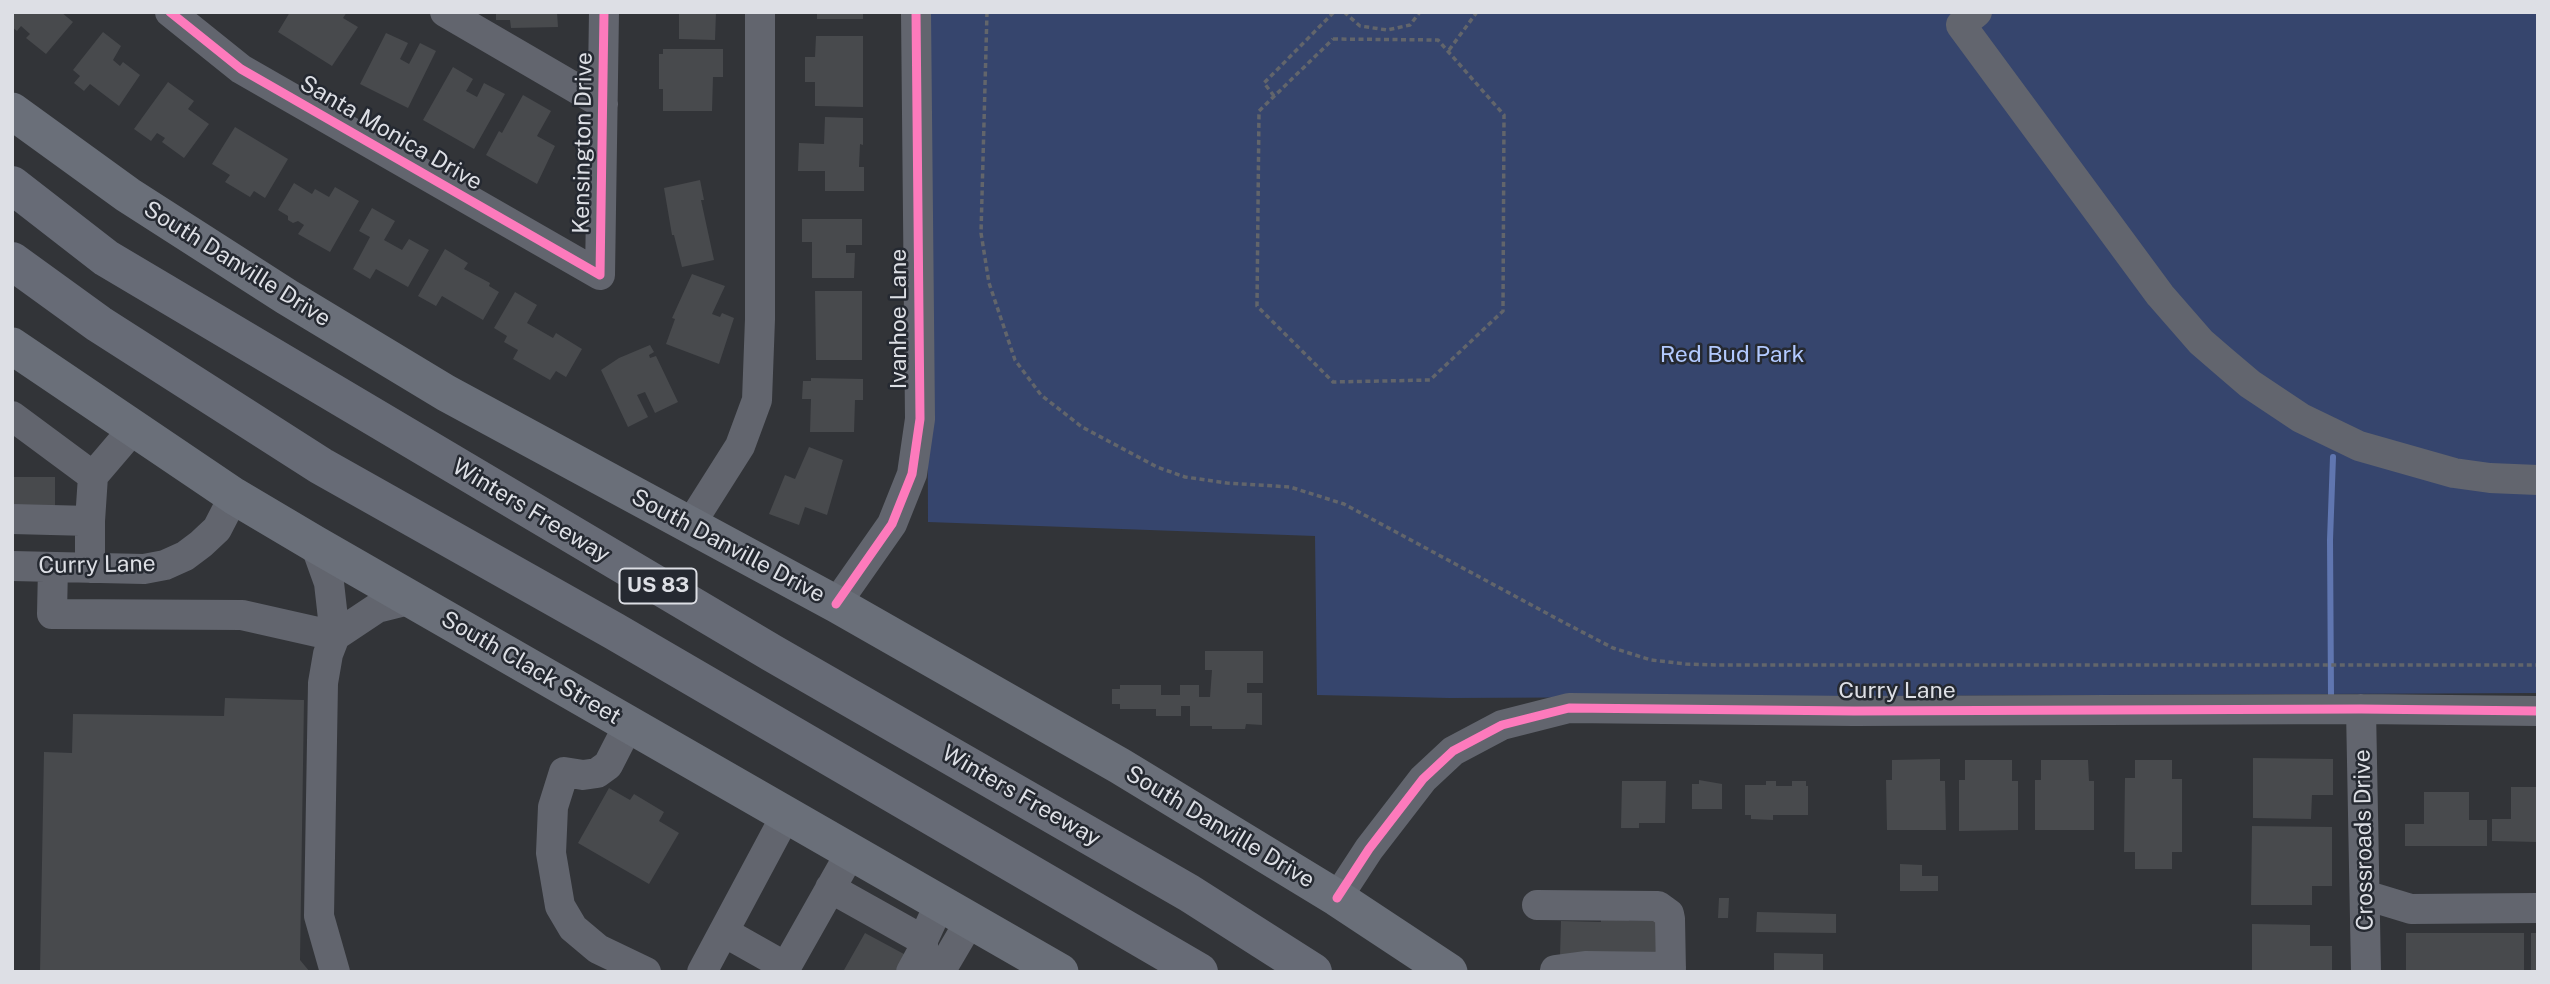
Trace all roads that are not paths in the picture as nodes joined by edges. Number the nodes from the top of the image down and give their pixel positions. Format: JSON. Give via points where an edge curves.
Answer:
{"nodes":[{"id":1,"x":170,"y":12,"type":"edge"},
{"id":2,"x":445,"y":12,"type":"edge"},
{"id":3,"x":604,"y":12,"type":"edge"},
{"id":4,"x":760,"y":12,"type":"edge"},
{"id":5,"x":916,"y":12,"type":"edge"},
{"id":6,"x":1964,"y":16,"type":"edge"},
{"id":7,"x":603,"y":104,"type":"junction"},
{"id":8,"x":12,"y":111,"type":"edge"},
{"id":9,"x":12,"y":186,"type":"edge"},
{"id":10,"x":12,"y":261,"type":"edge"},
{"id":11,"x":600,"y":275,"type":"joint"},
{"id":12,"x":12,"y":346,"type":"edge"},
{"id":13,"x":12,"y":416,"type":"edge"},
{"id":14,"x":134,"y":428,"type":"junction"},
{"id":15,"x":93,"y":476,"type":"junction"},
{"id":16,"x":2538,"y":480,"type":"edge"},
{"id":17,"x":234,"y":496,"type":"junction"},
{"id":18,"x":12,"y":519,"type":"edge"},
{"id":19,"x":90,"y":521,"type":"junction"},
{"id":20,"x":690,"y":525,"type":"junction"},
{"id":21,"x":315,"y":544,"type":"junction"},
{"id":22,"x":12,"y":566,"type":"edge"},
{"id":23,"x":53,"y":567,"type":"junction"},
{"id":24,"x":90,"y":568,"type":"junction"},
{"id":25,"x":409,"y":600,"type":"junction"},
{"id":26,"x":836,"y":604,"type":"junction"},
{"id":27,"x":334,"y":636,"type":"junction"},
{"id":28,"x":2361,"y":709,"type":"junction"},
{"id":29,"x":2538,"y":711,"type":"edge"},
{"id":30,"x":629,"y":724,"type":"junction"},
{"id":31,"x":786,"y":815,"type":"junction"},
{"id":32,"x":851,"y":852,"type":"junction"},
{"id":33,"x":830,"y":888,"type":"junction"},
{"id":34,"x":2365,"y":895,"type":"junction"},
{"id":35,"x":1337,"y":898,"type":"junction"},
{"id":36,"x":1537,"y":905,"type":"dead end"},
{"id":37,"x":2538,"y":908,"type":"edge"},
{"id":38,"x":955,"y":912,"type":"junction"},
{"id":39,"x":724,"y":932,"type":"junction"},
{"id":40,"x":923,"y":940,"type":"junction"},
{"id":41,"x":598,"y":960,"type":"edge"},
{"id":42,"x":1671,"y":969,"type":"edge"},
{"id":43,"x":1053,"y":970,"type":"edge"},
{"id":44,"x":1555,"y":970,"type":"dead end"},
{"id":45,"x":335,"y":972,"type":"edge"},
{"id":46,"x":646,"y":972,"type":"edge"},
{"id":47,"x":702,"y":972,"type":"edge"},
{"id":48,"x":911,"y":972,"type":"edge"},
{"id":49,"x":940,"y":972,"type":"edge"},
{"id":50,"x":1199,"y":972,"type":"edge"},
{"id":51,"x":1313,"y":972,"type":"edge"},
{"id":52,"x":1449,"y":972,"type":"edge"},
{"id":53,"x":2366,"y":972,"type":"edge"}],
"edges":[{"from":1,"to":11,"type":"street","name":"Santa Monica Drive","via":[[241,69]]},
{"from":2,"to":7,"type":"street"},
{"from":3,"to":7,"type":"street","name":"Kensington Drive"},
{"from":4,"to":20,"type":"street","via":[[757,400],[740,446]]},
{"from":5,"to":26,"type":"street","name":"Ivanhoe Lane","via":[[920,419],[912,474],[892,524]]},
{"from":6,"to":16,"type":"street","via":[[2160,295],[2200,342],[2250,384],[2301,418],[2359,446],[2454,472]]},
{"from":7,"to":11,"type":"street","name":"Kensington Drive"},
{"from":8,"to":20,"type":"main road","name":"South Danville Drive","via":[[128,195],[298,304],[446,393]]},
{"from":9,"to":51,"type":"highway","name":"Winters Freeway","number":"US 83","via":[[106,258],[772,653],[1189,893]]},
{"from":10,"to":50,"type":"highway","number":"US 83","via":[[99,324],[321,466]]},
{"from":12,"to":14,"type":"main road","name":"South Clack Street"},
{"from":13,"to":15,"type":"street"},
{"from":14,"to":15,"type":"street"},
{"from":14,"to":17,"type":"main road","name":"South Clack Street"},
{"from":15,"to":19,"type":"street"},
{"from":17,"to":21,"type":"main road","name":"South Clack Street"},
{"from":17,"to":24,"type":"street","name":"Curry Lane","via":[[217,528],[185,556],[144,569]]},
{"from":18,"to":19,"type":"street"},
{"from":19,"to":24,"type":"street"},
{"from":20,"to":26,"type":"main road","name":"South Danville Drive"},
{"from":21,"to":25,"type":"main road","name":"South Clack Street"},
{"from":21,"to":27,"type":"street","via":[[330,583]]},
{"from":22,"to":23,"type":"street","name":"Curry Lane"},
{"from":23,"to":24,"type":"street","name":"Curry Lane"},
{"from":23,"to":27,"type":"street","via":[[52,614],[242,615]]},
{"from":25,"to":27,"type":"street","via":[[377,608]]},
{"from":25,"to":30,"type":"main road","name":"South Clack Street"},
{"from":26,"to":35,"type":"main road","name":"South Danville Drive","via":[[1120,766]]},
{"from":27,"to":45,"type":"street","via":[[323,683],[319,916]]},
{"from":28,"to":29,"type":"street","name":"Curry Lane"},
{"from":28,"to":34,"type":"street","name":"Crossroads Drive"},
{"from":28,"to":35,"type":"street","name":"Curry Lane","via":[[1569,708],[1502,725],[1453,751],[1423,779]]},
{"from":30,"to":31,"type":"main road","name":"South Clack Street"},
{"from":30,"to":41,"type":"street","via":[[608,765],[597,773],[565,772],[550,826],[560,906]]},
{"from":31,"to":32,"type":"main road","name":"South Clack Street"},
{"from":31,"to":39,"type":"street"},
{"from":32,"to":33,"type":"street"},
{"from":32,"to":38,"type":"main road","name":"South Clack Street"},
{"from":33,"to":39,"type":"street","via":[[786,967]]},
{"from":33,"to":40,"type":"street"},
{"from":34,"to":37,"type":"street","via":[[2411,909]]},
{"from":34,"to":53,"type":"street","name":"Crossroads Drive"},
{"from":35,"to":52,"type":"main road","name":"South Danville Drive"},
{"from":36,"to":42,"type":"street","via":[[1658,906],[1669,914]]},
{"from":38,"to":40,"type":"street"},
{"from":38,"to":43,"type":"main road","name":"South Clack Street"},
{"from":38,"to":49,"type":"street"},
{"from":39,"to":47,"type":"street"},
{"from":40,"to":48,"type":"street","via":[[923,950]]},
{"from":41,"to":46,"type":"street"},
{"from":42,"to":44,"type":"street","via":[[1585,966]]}]}
